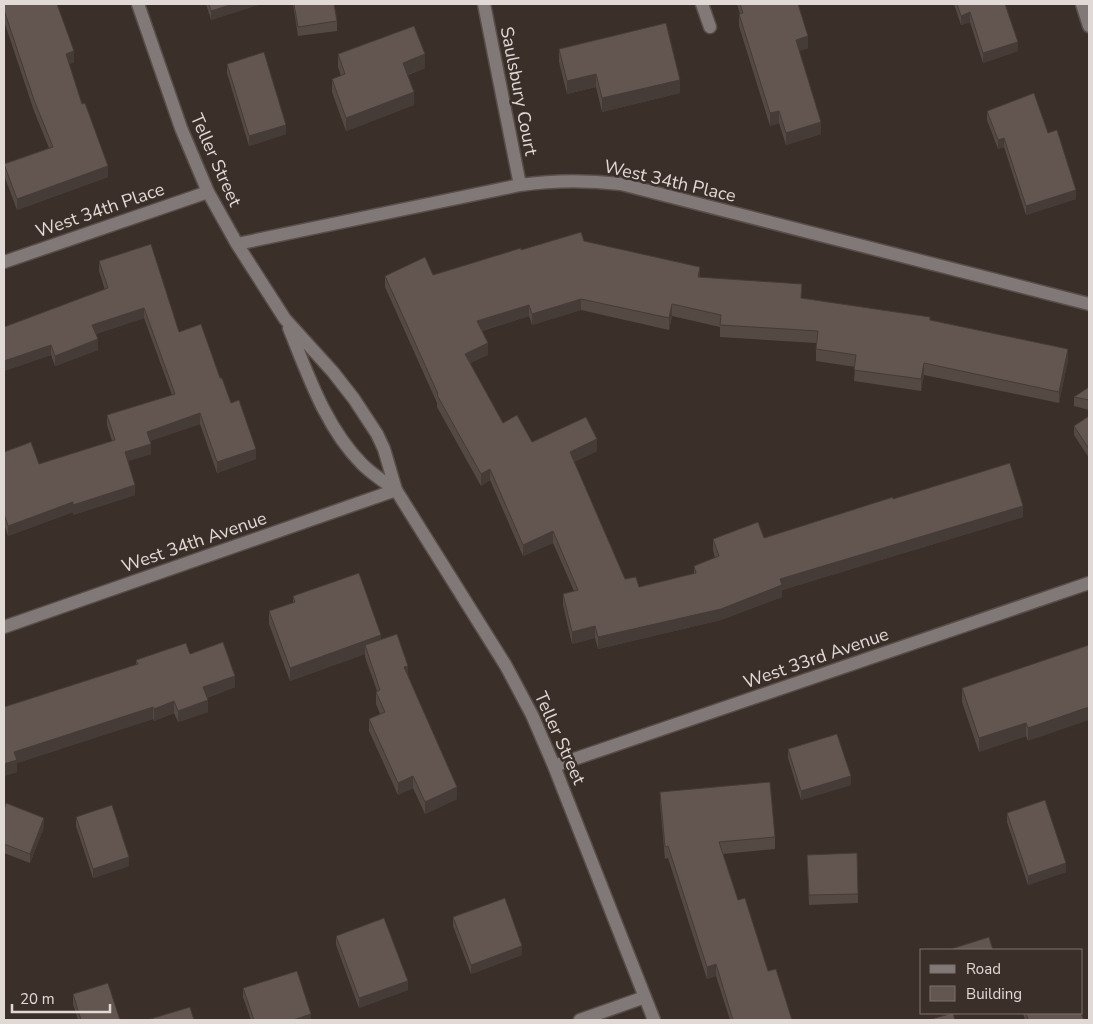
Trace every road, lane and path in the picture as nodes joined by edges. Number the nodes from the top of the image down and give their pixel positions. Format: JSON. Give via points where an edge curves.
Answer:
{"nodes":[{"id":1,"x":138,"y":4,"type":"edge"},
{"id":2,"x":484,"y":4,"type":"edge"},
{"id":3,"x":702,"y":4,"type":"edge"},
{"id":4,"x":1082,"y":4,"type":"edge"},
{"id":5,"x":1089,"y":26,"type":"edge"},
{"id":6,"x":710,"y":27,"type":"dead end"},
{"id":7,"x":520,"y":185,"type":"junction"},
{"id":8,"x":208,"y":192,"type":"junction"},
{"id":9,"x":237,"y":244,"type":"junction"},
{"id":10,"x":4,"y":262,"type":"edge"},
{"id":11,"x":1089,"y":304,"type":"edge"},
{"id":12,"x":285,"y":319,"type":"junction"},
{"id":13,"x":396,"y":490,"type":"junction"},
{"id":14,"x":1089,"y":583,"type":"edge"},
{"id":15,"x":4,"y":627,"type":"edge"},
{"id":16,"x":554,"y":766,"type":"junction"},
{"id":17,"x":646,"y":997,"type":"junction"},
{"id":18,"x":580,"y":1020,"type":"edge"},
{"id":19,"x":654,"y":1020,"type":"edge"}],
"edges":[{"from":1,"to":8,"type":"street","name":"Teller Street","via":[[181,128]]},
{"from":2,"to":7,"type":"street","name":"Saulsbury Court"},
{"from":3,"to":6,"type":"street"},
{"from":4,"to":5,"type":"street"},
{"from":7,"to":9,"type":"street","name":"West 34th Place"},
{"from":7,"to":11,"type":"street","name":"West 34th Place","via":[[556,181],[621,184]]},
{"from":8,"to":9,"type":"street","name":"Teller Street"},
{"from":8,"to":10,"type":"street","name":"West 34th Place"},
{"from":9,"to":12,"type":"street","name":"Teller Street"},
{"from":12,"to":13,"type":"street","name":"Teller Street","via":[[333,372],[377,434]]},
{"from":12,"to":13,"type":"street","name":"Teller Street","via":[[312,384],[350,451]]},
{"from":13,"to":15,"type":"street","name":"West 34th Avenue"},
{"from":13,"to":16,"type":"street","name":"Teller Street","via":[[506,666]]},
{"from":14,"to":16,"type":"street","name":"West 33rd Avenue"},
{"from":16,"to":17,"type":"street","name":"Teller Street"},
{"from":17,"to":18,"type":"street"},
{"from":17,"to":19,"type":"street","name":"Teller Street"}]}
